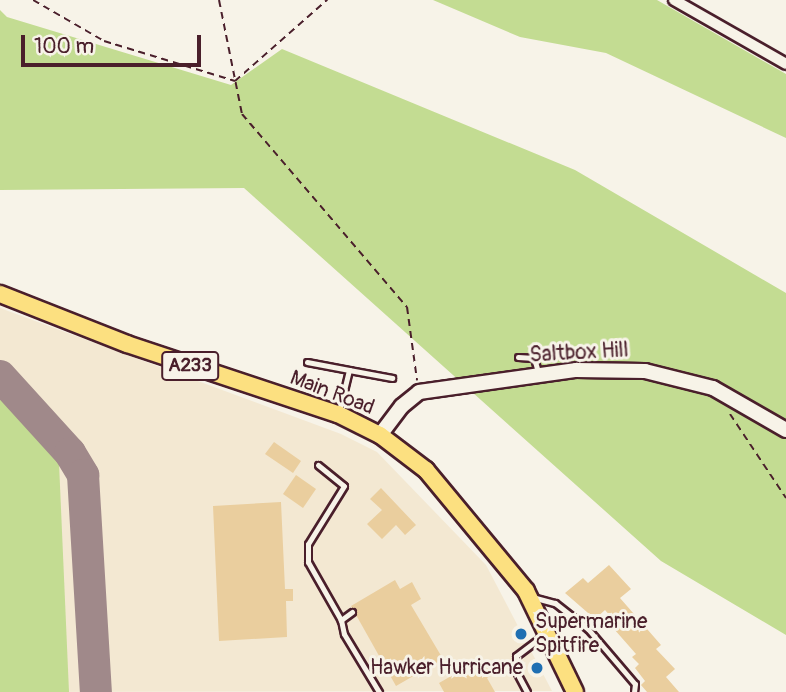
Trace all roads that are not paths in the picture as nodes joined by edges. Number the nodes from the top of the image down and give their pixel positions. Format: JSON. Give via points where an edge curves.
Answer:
{"nodes":[{"id":1,"x":674,"y":0,"type":"edge"},
{"id":2,"x":786,"y":64,"type":"edge"},
{"id":3,"x":0,"y":294,"type":"edge"},
{"id":4,"x":518,"y":357,"type":"dead end"},
{"id":5,"x":307,"y":362,"type":"dead end"},
{"id":6,"x":349,"y":370,"type":"junction"},
{"id":7,"x":539,"y":375,"type":"junction"},
{"id":8,"x":391,"y":378,"type":"dead end"},
{"id":9,"x":338,"y":414,"type":"junction"},
{"id":10,"x":786,"y":430,"type":"edge"},
{"id":11,"x":380,"y":435,"type":"junction"},
{"id":12,"x":318,"y":465,"type":"dead end"},
{"id":13,"x":529,"y":596,"type":"junction"},
{"id":14,"x":352,"y":612,"type":"dead end"},
{"id":15,"x":341,"y":620,"type":"junction"},
{"id":16,"x":547,"y":632,"type":"junction"},
{"id":17,"x":378,"y":690,"type":"edge"},
{"id":18,"x":368,"y":692,"type":"edge"},
{"id":19,"x":527,"y":692,"type":"edge"},
{"id":20,"x":575,"y":692,"type":"edge"},
{"id":21,"x":634,"y":692,"type":"edge"}],
"edges":[{"from":1,"to":2,"type":"street"},
{"from":3,"to":9,"type":"main road","name":"Main Road","number":"A233","via":[[127,344]]},
{"from":4,"to":7,"type":"lane","via":[[534,358]]},
{"from":5,"to":6,"type":"lane"},
{"from":6,"to":8,"type":"lane"},
{"from":6,"to":9,"type":"lane"},
{"from":7,"to":10,"type":"street","name":"Saltbox Hill","via":[[645,371],[713,388]]},
{"from":7,"to":11,"type":"street","name":"Saltbox Hill","via":[[419,392]]},
{"from":9,"to":11,"type":"main road","name":"Main Road","number":"A233"},
{"from":11,"to":13,"type":"main road","name":"Main Road","number":"A233","via":[[426,470]]},
{"from":12,"to":15,"type":"lane","via":[[344,486],[308,544],[308,562]]},
{"from":13,"to":16,"type":"main road","name":"Main Road","number":"A233"},
{"from":13,"to":21,"type":"lane","via":[[555,603],[589,629],[635,684]]},
{"from":14,"to":15,"type":"lane"},
{"from":15,"to":17,"type":"lane","via":[[344,634]]},
{"from":16,"to":19,"type":"lane","via":[[516,656],[516,671]]},
{"from":16,"to":20,"type":"main road","name":"Main Road","number":"A233"},
{"from":17,"to":18,"type":"lane"}]}
